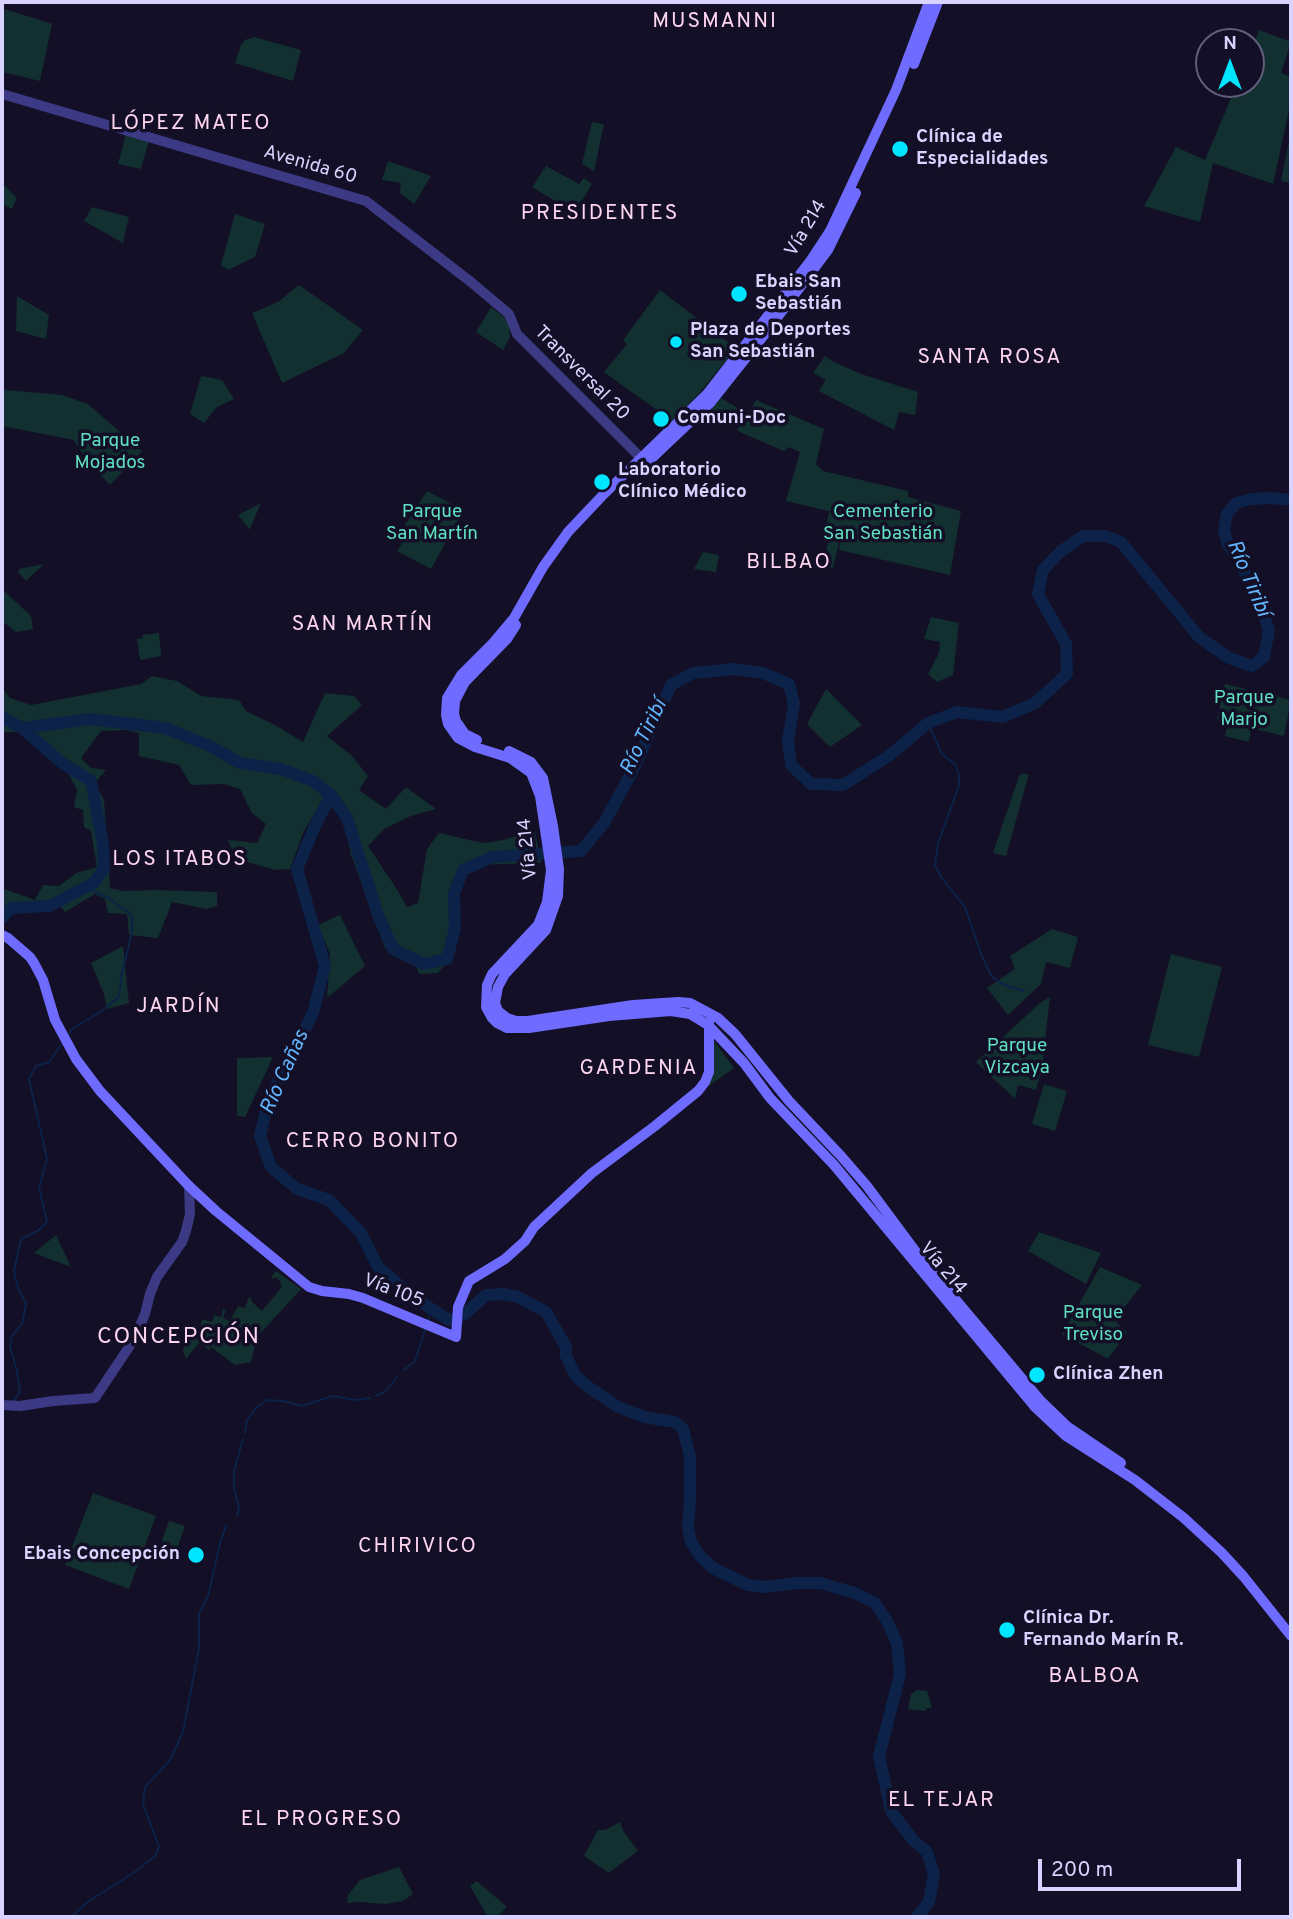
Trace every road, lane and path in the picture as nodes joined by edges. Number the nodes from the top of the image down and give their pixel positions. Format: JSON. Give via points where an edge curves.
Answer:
{"nodes":[{"id":1,"x":929,"y":2,"type":"edge"},
{"id":2,"x":938,"y":2,"type":"edge"},
{"id":3,"x":2,"y":94,"type":"edge"},
{"id":4,"x":366,"y":201,"type":"joint"},
{"id":5,"x":644,"y":461,"type":"junction"},
{"id":6,"x":2,"y":934,"type":"edge"},
{"id":7,"x":710,"y":1019,"type":"junction"},
{"id":8,"x":189,"y":1186,"type":"junction"},
{"id":9,"x":2,"y":1405,"type":"edge"},
{"id":10,"x":1291,"y":1626,"type":"edge"},
{"id":11,"x":1291,"y":1636,"type":"edge"}],
"edges":[{"from":1,"to":5,"type":"main road","name":"Vía 214","via":[[896,90],[830,231],[707,394]]},
{"from":2,"to":5,"type":"main road","name":"Vía 214","via":[[901,96],[828,250],[711,402]]},
{"from":3,"to":4,"type":"street","name":"Avenida 60"},
{"from":4,"to":5,"type":"street","name":"Transversal 20","via":[[509,314],[517,334]]},
{"from":5,"to":7,"type":"main road","name":"Vía 214","via":[[569,543],[507,639],[465,682],[454,714],[465,734],[517,754],[543,778],[558,896],[547,930],[498,987],[498,1011],[507,1018],[528,1021],[678,1002],[690,1003]]},
{"from":6,"to":8,"type":"main road","name":"Vía 105","via":[[34,962],[55,1020],[100,1091]]},
{"from":7,"to":8,"type":"main road","name":"Vía 105","via":[[709,1072],[698,1091],[592,1172],[505,1259],[469,1281],[458,1307],[456,1337],[363,1298],[309,1287]]},
{"from":7,"to":10,"type":"main road","name":"Vía 214","via":[[718,1018],[735,1034],[867,1186],[919,1256],[1040,1400],[1068,1427],[1209,1531]]},
{"from":7,"to":11,"type":"main road","name":"Vía 214","via":[[770,1098],[834,1165],[1035,1407],[1066,1436],[1184,1518],[1237,1569]]},
{"from":8,"to":9,"type":"street","via":[[190,1213],[182,1242],[158,1277],[135,1338],[95,1398]]}]}
